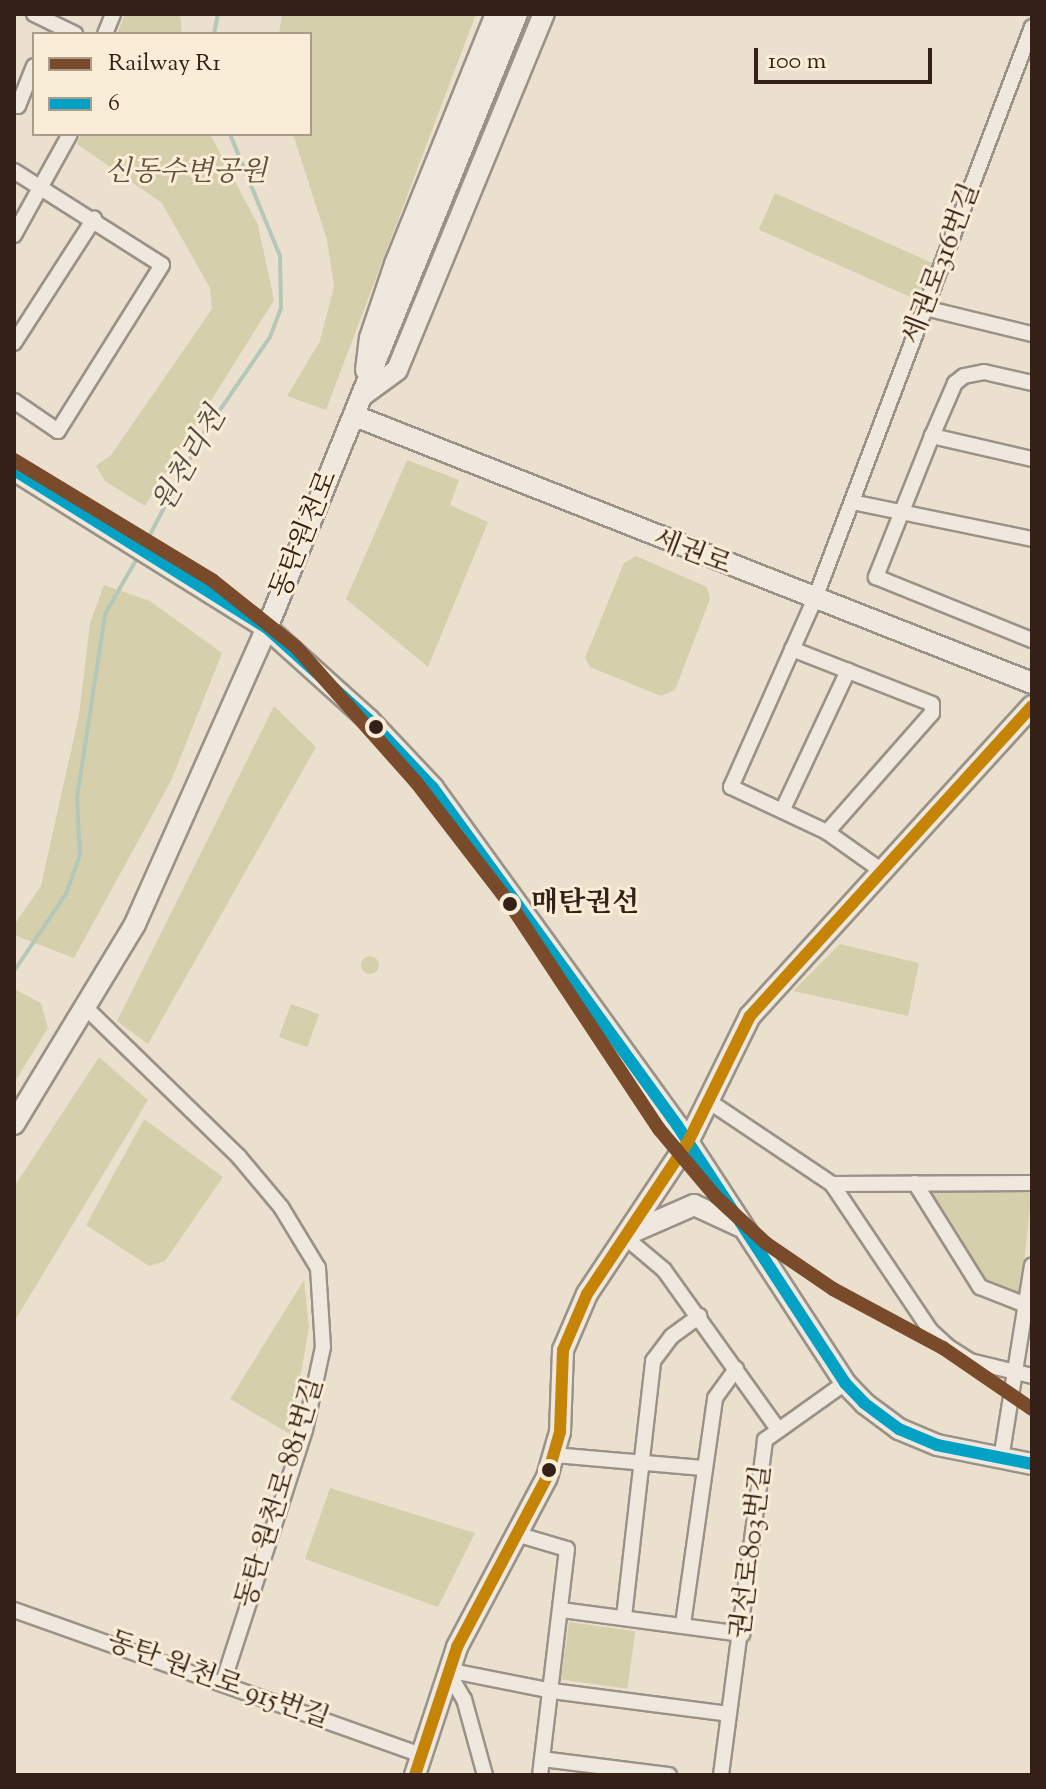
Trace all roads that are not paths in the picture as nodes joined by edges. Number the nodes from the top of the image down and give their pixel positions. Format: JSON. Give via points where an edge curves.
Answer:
{"nodes":[{"id":1,"x":34,"y":14,"type":"edge"},
{"id":2,"x":496,"y":14,"type":"edge"},
{"id":3,"x":517,"y":14,"type":"edge"},
{"id":4,"x":544,"y":14,"type":"edge"},
{"id":5,"x":51,"y":24,"type":"edge"},
{"id":6,"x":1032,"y":27,"type":"edge"},
{"id":7,"x":70,"y":32,"type":"edge"},
{"id":8,"x":32,"y":71,"type":"edge"},
{"id":9,"x":14,"y":104,"type":"edge"},
{"id":10,"x":69,"y":136,"type":"edge"},
{"id":11,"x":14,"y":171,"type":"edge"},
{"id":12,"x":43,"y":189,"type":"junction"},
{"id":13,"x":94,"y":219,"type":"junction"},
{"id":14,"x":14,"y":235,"type":"edge"},
{"id":15,"x":925,"y":308,"type":"junction"},
{"id":16,"x":1032,"y":334,"type":"edge"},
{"id":17,"x":14,"y":343,"type":"edge"},
{"id":18,"x":1032,"y":383,"type":"edge"},
{"id":19,"x":363,"y":395,"type":"junction"},
{"id":20,"x":14,"y":401,"type":"edge"},
{"id":21,"x":355,"y":416,"type":"junction"},
{"id":22,"x":932,"y":436,"type":"junction"},
{"id":23,"x":1032,"y":459,"type":"edge"},
{"id":24,"x":14,"y":470,"type":"edge"},
{"id":25,"x":852,"y":502,"type":"junction"},
{"id":26,"x":901,"y":512,"type":"junction"},
{"id":27,"x":1032,"y":539,"type":"edge"},
{"id":28,"x":814,"y":601,"type":"junction"},
{"id":29,"x":267,"y":628,"type":"junction"},
{"id":30,"x":1032,"y":640,"type":"edge"},
{"id":31,"x":792,"y":649,"type":"junction"},
{"id":32,"x":848,"y":671,"type":"junction"},
{"id":33,"x":1032,"y":683,"type":"edge"},
{"id":34,"x":1032,"y":706,"type":"edge"},
{"id":35,"x":783,"y":809,"type":"junction"},
{"id":36,"x":827,"y":832,"type":"junction"},
{"id":37,"x":882,"y":871,"type":"junction"},
{"id":38,"x":86,"y":1008,"type":"junction"},
{"id":39,"x":707,"y":1100,"type":"junction"},
{"id":40,"x":14,"y":1124,"type":"edge"},
{"id":41,"x":688,"y":1142,"type":"junction"},
{"id":42,"x":915,"y":1183,"type":"junction"},
{"id":43,"x":1032,"y":1183,"type":"edge"},
{"id":44,"x":832,"y":1184,"type":"junction"},
{"id":45,"x":745,"y":1229,"type":"junction"},
{"id":46,"x":628,"y":1236,"type":"junction"},
{"id":47,"x":1032,"y":1265,"type":"edge"},
{"id":48,"x":1026,"y":1305,"type":"junction"},
{"id":49,"x":700,"y":1316,"type":"junction"},
{"id":50,"x":736,"y":1369,"type":"junction"},
{"id":51,"x":1015,"y":1373,"type":"junction"},
{"id":52,"x":1032,"y":1376,"type":"edge"},
{"id":53,"x":845,"y":1383,"type":"junction"},
{"id":54,"x":778,"y":1429,"type":"junction"},
{"id":55,"x":554,"y":1455,"type":"junction"},
{"id":56,"x":1001,"y":1459,"type":"junction"},
{"id":57,"x":642,"y":1463,"type":"junction"},
{"id":58,"x":1032,"y":1464,"type":"edge"},
{"id":59,"x":704,"y":1468,"type":"junction"},
{"id":60,"x":516,"y":1534,"type":"junction"},
{"id":61,"x":14,"y":1610,"type":"edge"},
{"id":62,"x":562,"y":1610,"type":"junction"},
{"id":63,"x":624,"y":1617,"type":"junction"},
{"id":64,"x":683,"y":1624,"type":"junction"},
{"id":65,"x":742,"y":1634,"type":"junction"},
{"id":66,"x":447,"y":1670,"type":"junction"},
{"id":67,"x":223,"y":1682,"type":"junction"},
{"id":68,"x":552,"y":1691,"type":"junction"},
{"id":69,"x":729,"y":1714,"type":"junction"},
{"id":70,"x":421,"y":1755,"type":"junction"},
{"id":71,"x":542,"y":1759,"type":"junction"},
{"id":72,"x":604,"y":1771,"type":"edge"},
{"id":73,"x":415,"y":1775,"type":"edge"},
{"id":74,"x":485,"y":1775,"type":"edge"},
{"id":75,"x":540,"y":1775,"type":"edge"},
{"id":76,"x":663,"y":1775,"type":"edge"},
{"id":77,"x":721,"y":1775,"type":"edge"}],
"edges":[{"from":1,"to":5,"type":"street"},
{"from":2,"to":19,"type":"street","via":[[395,264],[370,338]]},
{"from":3,"to":19,"type":"street","name":"동탄원천로"},
{"from":4,"to":19,"type":"street","via":[[397,370]]},
{"from":5,"to":7,"type":"street"},
{"from":6,"to":15,"type":"street","name":"세권로316번길"},
{"from":8,"to":9,"type":"street","via":[[18,106]]},
{"from":10,"to":12,"type":"street"},
{"from":11,"to":12,"type":"street"},
{"from":12,"to":13,"type":"street"},
{"from":12,"to":14,"type":"street"},
{"from":13,"to":17,"type":"street"},
{"from":13,"to":20,"type":"street","via":[[162,265],[58,431]]},
{"from":15,"to":16,"type":"street"},
{"from":15,"to":25,"type":"street","name":"세권로316번길"},
{"from":18,"to":22,"type":"street","via":[[984,372],[964,376],[955,383]]},
{"from":19,"to":21,"type":"street","name":"동탄원천로"},
{"from":21,"to":28,"type":"street","name":"세권로"},
{"from":21,"to":29,"type":"street","name":"동탄원천로"},
{"from":22,"to":23,"type":"street"},
{"from":22,"to":26,"type":"street"},
{"from":24,"to":29,"type":"street"},
{"from":25,"to":26,"type":"street"},
{"from":25,"to":28,"type":"street","name":"세권로316번길"},
{"from":26,"to":27,"type":"street"},
{"from":26,"to":30,"type":"street","via":[[876,577]]},
{"from":28,"to":31,"type":"street","name":"세권로316번길"},
{"from":28,"to":33,"type":"street","name":"세권로"},
{"from":29,"to":38,"type":"street","name":"동탄원천로","via":[[135,924]]},
{"from":29,"to":41,"type":"street","via":[[369,720],[433,788]]},
{"from":31,"to":32,"type":"street"},
{"from":31,"to":35,"type":"street","name":"세권로316번길","via":[[731,787]]},
{"from":32,"to":35,"type":"street"},
{"from":32,"to":36,"type":"street","via":[[932,704],[932,713]]},
{"from":34,"to":37,"type":"street"},
{"from":35,"to":36,"type":"street"},
{"from":36,"to":37,"type":"street"},
{"from":37,"to":39,"type":"street","via":[[750,1016]]},
{"from":38,"to":40,"type":"street","name":"동탄원천로"},
{"from":38,"to":67,"type":"street","name":"동탄 원천로 881번길","via":[[239,1157],[288,1217],[318,1268],[323,1347],[305,1430]]},
{"from":39,"to":41,"type":"street"},
{"from":39,"to":44,"type":"street"},
{"from":41,"to":45,"type":"street"},
{"from":41,"to":46,"type":"street"},
{"from":42,"to":43,"type":"street"},
{"from":42,"to":44,"type":"street"},
{"from":42,"to":48,"type":"street","via":[[980,1287]]},
{"from":44,"to":51,"type":"street","via":[[930,1330],[970,1361]]},
{"from":45,"to":46,"type":"street","via":[[694,1205]]},
{"from":45,"to":53,"type":"street"},
{"from":46,"to":49,"type":"street","via":[[664,1270]]},
{"from":46,"to":55,"type":"street","via":[[587,1294],[567,1338]]},
{"from":47,"to":48,"type":"street"},
{"from":48,"to":51,"type":"street"},
{"from":49,"to":50,"type":"street"},
{"from":49,"to":57,"type":"street","via":[[672,1336],[653,1361]]},
{"from":50,"to":54,"type":"street"},
{"from":50,"to":59,"type":"street","via":[[715,1398]]},
{"from":51,"to":52,"type":"street"},
{"from":51,"to":56,"type":"street"},
{"from":53,"to":54,"type":"street","name":"권선로803번길"},
{"from":53,"to":56,"type":"street","via":[[899,1429],[937,1445]]},
{"from":54,"to":65,"type":"street","name":"권선로803번길","via":[[765,1440]]},
{"from":55,"to":57,"type":"street"},
{"from":55,"to":60,"type":"street"},
{"from":56,"to":58,"type":"street"},
{"from":57,"to":59,"type":"street"},
{"from":57,"to":63,"type":"street"},
{"from":59,"to":64,"type":"street"},
{"from":60,"to":62,"type":"street","via":[[567,1549]]},
{"from":60,"to":66,"type":"street"},
{"from":61,"to":67,"type":"street","name":"동탄 원천로 915번길"},
{"from":62,"to":63,"type":"street"},
{"from":62,"to":68,"type":"street"},
{"from":63,"to":64,"type":"street"},
{"from":64,"to":65,"type":"street"},
{"from":65,"to":69,"type":"street","name":"권선로803번길"},
{"from":66,"to":68,"type":"street"},
{"from":66,"to":70,"type":"street"},
{"from":66,"to":74,"type":"street","via":[[464,1699]]},
{"from":67,"to":70,"type":"street","name":"동탄 원천로 915번길"},
{"from":68,"to":69,"type":"street"},
{"from":68,"to":71,"type":"street"},
{"from":69,"to":77,"type":"street","name":"권선로803번길"},
{"from":70,"to":73,"type":"street"},
{"from":71,"to":72,"type":"street"},
{"from":71,"to":75,"type":"street"},
{"from":72,"to":76,"type":"street"}]}
